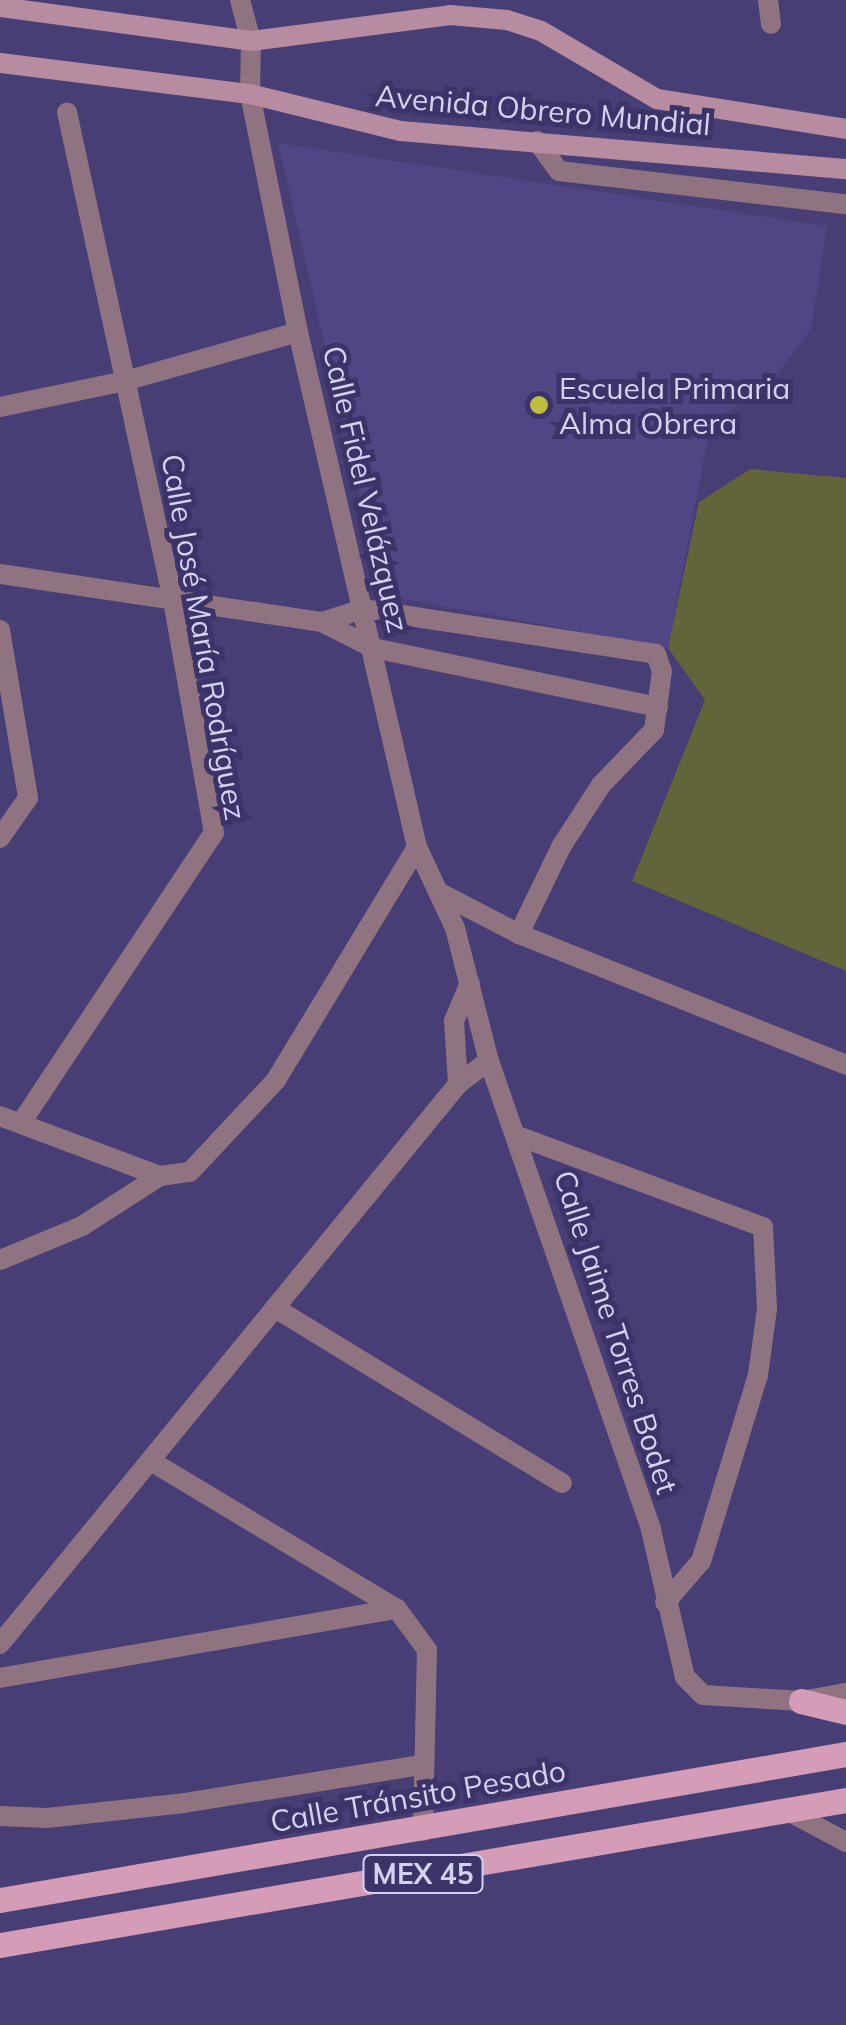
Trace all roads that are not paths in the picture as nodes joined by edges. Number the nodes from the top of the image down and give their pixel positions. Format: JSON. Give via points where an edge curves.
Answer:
{"nodes":[{"id":1,"x":240,"y":0,"type":"edge"},
{"id":2,"x":768,"y":0,"type":"edge"},
{"id":3,"x":0,"y":7,"type":"edge"},
{"id":4,"x":771,"y":24,"type":"dead end"},
{"id":5,"x":251,"y":41,"type":"junction"},
{"id":6,"x":0,"y":62,"type":"edge"},
{"id":7,"x":250,"y":94,"type":"junction"},
{"id":8,"x":67,"y":112,"type":"dead end"},
{"id":9,"x":846,"y":129,"type":"edge"},
{"id":10,"x":537,"y":141,"type":"junction"},
{"id":11,"x":846,"y":169,"type":"edge"},
{"id":12,"x":846,"y":204,"type":"edge"},
{"id":13,"x":298,"y":332,"type":"junction"},
{"id":14,"x":125,"y":381,"type":"junction"},
{"id":15,"x":0,"y":407,"type":"edge"},
{"id":16,"x":0,"y":574,"type":"edge"},
{"id":17,"x":174,"y":605,"type":"junction"},
{"id":18,"x":363,"y":609,"type":"junction"},
{"id":19,"x":322,"y":622,"type":"junction"},
{"id":20,"x":0,"y":630,"type":"edge"},
{"id":21,"x":373,"y":648,"type":"junction"},
{"id":22,"x":658,"y":707,"type":"junction"},
{"id":23,"x":0,"y":838,"type":"edge"},
{"id":24,"x":417,"y":847,"type":"junction"},
{"id":25,"x":440,"y":893,"type":"junction"},
{"id":26,"x":519,"y":934,"type":"junction"},
{"id":27,"x":470,"y":983,"type":"junction"},
{"id":28,"x":489,"y":1061,"type":"junction"},
{"id":29,"x":846,"y":1065,"type":"edge"},
{"id":30,"x":458,"y":1084,"type":"junction"},
{"id":31,"x":0,"y":1116,"type":"edge"},
{"id":32,"x":20,"y":1123,"type":"junction"},
{"id":33,"x":518,"y":1136,"type":"junction"},
{"id":34,"x":160,"y":1176,"type":"junction"},
{"id":35,"x":0,"y":1260,"type":"edge"},
{"id":36,"x":275,"y":1308,"type":"junction"},
{"id":37,"x":154,"y":1463,"type":"junction"},
{"id":38,"x":562,"y":1483,"type":"dead end"},
{"id":39,"x":665,"y":1603,"type":"junction"},
{"id":40,"x":397,"y":1609,"type":"junction"},
{"id":41,"x":0,"y":1644,"type":"edge"},
{"id":42,"x":0,"y":1678,"type":"edge"},
{"id":43,"x":846,"y":1693,"type":"edge"},
{"id":44,"x":801,"y":1701,"type":"junction"},
{"id":45,"x":846,"y":1712,"type":"edge"},
{"id":46,"x":846,"y":1754,"type":"edge"},
{"id":47,"x":420,"y":1765,"type":"junction"},
{"id":48,"x":846,"y":1800,"type":"edge"},
{"id":49,"x":786,"y":1810,"type":"junction"},
{"id":50,"x":0,"y":1816,"type":"edge"},
{"id":51,"x":423,"y":1831,"type":"junction"},
{"id":52,"x":846,"y":1842,"type":"edge"},
{"id":53,"x":0,"y":1900,"type":"edge"},
{"id":54,"x":0,"y":1945,"type":"edge"}],
"edges":[{"from":1,"to":5,"type":"street"},
{"from":2,"to":4,"type":"street"},
{"from":3,"to":5,"type":"main road","name":"Avenida Obrero Mundial"},
{"from":5,"to":7,"type":"street","name":"Calle Fidel Velázquez"},
{"from":5,"to":9,"type":"main road","name":"Avenida Obrero Mundial","via":[[450,15],[507,20],[541,31],[657,100]]},
{"from":6,"to":7,"type":"main road","name":"Avenida Obrero Mundial"},
{"from":7,"to":10,"type":"main road","name":"Avenida Obrero Mundial","via":[[401,132]]},
{"from":7,"to":13,"type":"street","name":"Calle Fidel Velázquez"},
{"from":8,"to":14,"type":"street","name":"Calle José María Rodríguez"},
{"from":10,"to":11,"type":"main road","name":"Avenida Obrero Mundial"},
{"from":10,"to":12,"type":"street","via":[[560,171]]},
{"from":13,"to":14,"type":"street"},
{"from":13,"to":18,"type":"street","name":"Calle Fidel Velázquez"},
{"from":14,"to":15,"type":"street"},
{"from":14,"to":17,"type":"street","name":"Calle José María Rodríguez"},
{"from":16,"to":17,"type":"street"},
{"from":17,"to":19,"type":"street"},
{"from":17,"to":32,"type":"street","name":"Calle José María Rodríguez","via":[[214,832]]},
{"from":18,"to":19,"type":"street"},
{"from":18,"to":21,"type":"street","name":"Calle Fidel Velázquez"},
{"from":18,"to":22,"type":"street","via":[[656,654],[662,671]]},
{"from":19,"to":21,"type":"street"},
{"from":20,"to":23,"type":"street","via":[[28,798]]},
{"from":21,"to":22,"type":"street"},
{"from":21,"to":24,"type":"street","name":"Calle Fidel Velázquez"},
{"from":22,"to":26,"type":"street","via":[[654,730],[602,785],[561,847]]},
{"from":24,"to":25,"type":"street","name":"Calle Fidel Velázquez"},
{"from":24,"to":34,"type":"street","via":[[276,1080],[190,1172]]},
{"from":25,"to":26,"type":"street"},
{"from":25,"to":27,"type":"street","name":"Calle Jaime Torres Bodet"},
{"from":26,"to":29,"type":"street"},
{"from":27,"to":28,"type":"street","name":"Calle Jaime Torres Bodet"},
{"from":27,"to":30,"type":"street","via":[[454,1021]]},
{"from":28,"to":30,"type":"street"},
{"from":28,"to":33,"type":"street","name":"Calle Jaime Torres Bodet"},
{"from":30,"to":36,"type":"street"},
{"from":31,"to":32,"type":"street"},
{"from":32,"to":34,"type":"street"},
{"from":33,"to":39,"type":"street","name":"Calle Jaime Torres Bodet","via":[[650,1530]]},
{"from":33,"to":39,"type":"street","via":[[763,1227],[766,1309],[758,1375],[701,1561]]},
{"from":34,"to":35,"type":"street","via":[[82,1226]]},
{"from":36,"to":37,"type":"street"},
{"from":36,"to":38,"type":"street"},
{"from":37,"to":40,"type":"street"},
{"from":37,"to":41,"type":"street"},
{"from":39,"to":44,"type":"street","name":"Calle Jaime Torres Bodet","via":[[686,1678],[703,1696]]},
{"from":40,"to":42,"type":"street"},
{"from":40,"to":47,"type":"street","via":[[428,1650]]},
{"from":43,"to":44,"type":"street","name":"Calle Jaime Torres Bodet"},
{"from":44,"to":45,"type":"main road"},
{"from":46,"to":51,"type":"main road","name":"Calle Tránsito Pesado","number":"MEX 45"},
{"from":47,"to":50,"type":"street","via":[[184,1803],[46,1818]]},
{"from":47,"to":51,"type":"street"},
{"from":48,"to":49,"type":"main road","number":"MEX 45"},
{"from":49,"to":52,"type":"street"},
{"from":49,"to":54,"type":"main road","number":"MEX 45"},
{"from":51,"to":53,"type":"main road","name":"Calle Tránsito Pesado","number":"MEX 45"}]}
